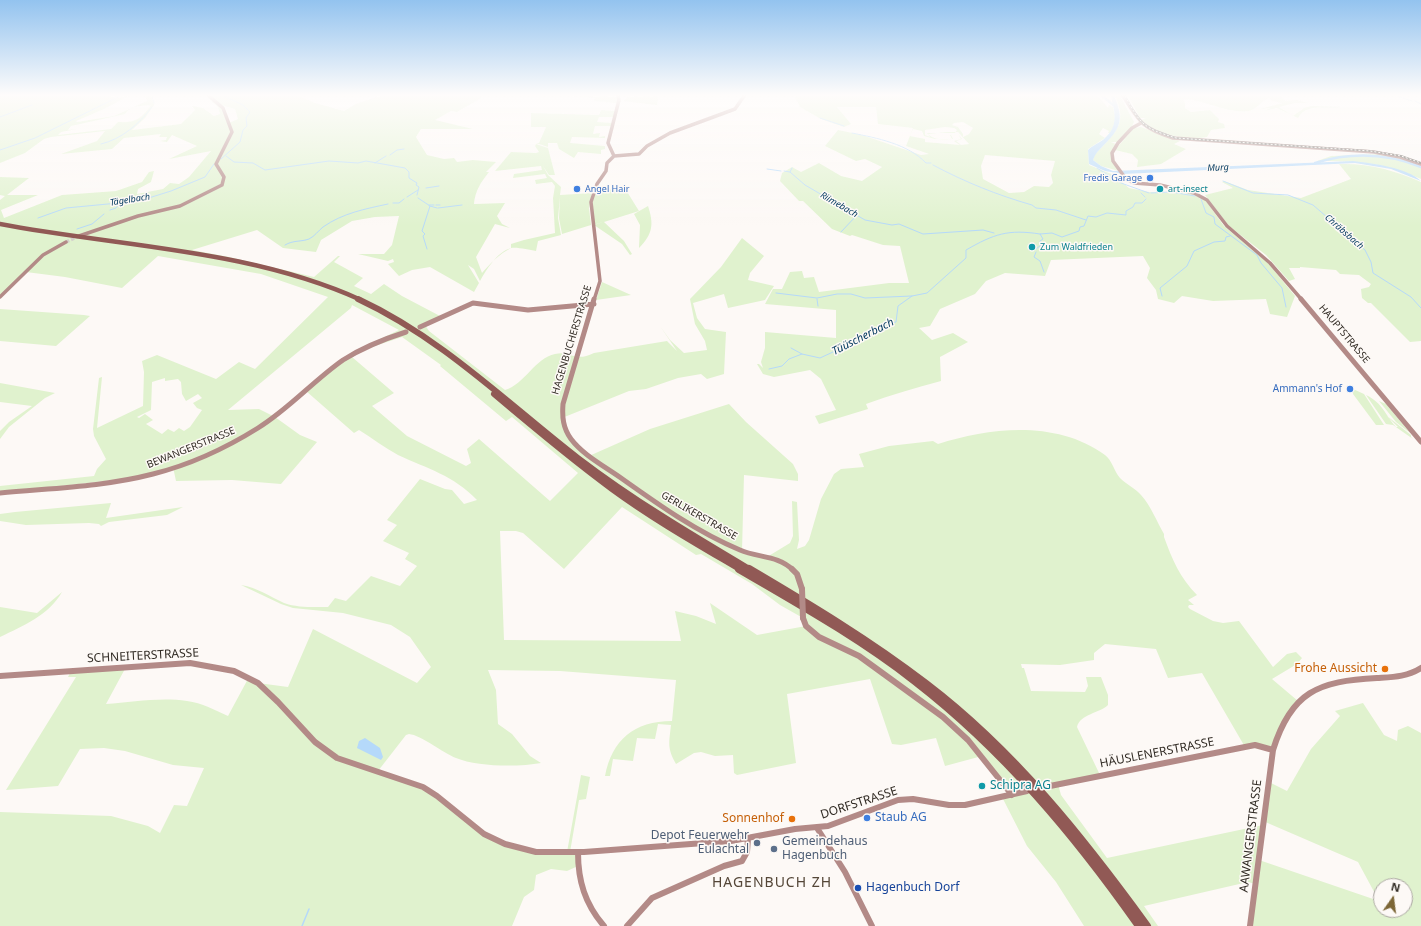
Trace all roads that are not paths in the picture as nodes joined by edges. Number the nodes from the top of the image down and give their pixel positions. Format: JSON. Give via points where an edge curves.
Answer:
{"nodes":[{"id":1,"x":229,"y":139,"type":"edge"},
{"id":2,"x":609,"y":139,"type":"edge"},
{"id":3,"x":659,"y":139,"type":"edge"},
{"id":4,"x":1122,"y":139,"type":"edge"},
{"id":5,"x":1182,"y":139,"type":"edge"},
{"id":6,"x":614,"y":156,"type":"junction"},
{"id":7,"x":1421,"y":164,"type":"edge"},
{"id":8,"x":0,"y":225,"type":"edge"},
{"id":9,"x":79,"y":236,"type":"tunnel mouth"},
{"id":10,"x":66,"y":242,"type":"tunnel mouth"},
{"id":11,"x":0,"y":297,"type":"edge"},
{"id":12,"x":594,"y":304,"type":"junction"},
{"id":13,"x":420,"y":327,"type":"dead end"},
{"id":14,"x":406,"y":332,"type":"dead end"},
{"id":15,"x":562,"y":417,"type":"joint"},
{"id":16,"x":1421,"y":442,"type":"edge"},
{"id":17,"x":0,"y":493,"type":"edge"},
{"id":18,"x":1421,"y":668,"type":"edge"},
{"id":19,"x":1,"y":676,"type":"edge"},
{"id":20,"x":1273,"y":750,"type":"junction"},
{"id":21,"x":1045,"y":787,"type":"dead end"},
{"id":22,"x":1027,"y":791,"type":"dead end"},
{"id":23,"x":1012,"y":795,"type":"junction"},
{"id":24,"x":817,"y":828,"type":"junction"},
{"id":25,"x":748,"y":839,"type":"junction"},
{"id":26,"x":578,"y":852,"type":"junction"},
{"id":27,"x":604,"y":926,"type":"edge"},
{"id":28,"x":627,"y":926,"type":"edge"},
{"id":29,"x":872,"y":926,"type":"edge"},
{"id":30,"x":1140,"y":926,"type":"edge"},
{"id":31,"x":1147,"y":926,"type":"edge"},
{"id":32,"x":1250,"y":926,"type":"edge"}],
"edges":[{"from":1,"to":9,"type":"street","via":[[216,164],[225,176],[222,185],[180,206],[145,214]]},
{"from":2,"to":6,"type":"street","via":[[608,143]]},
{"from":3,"to":6,"type":"street","via":[[639,154]]},
{"from":4,"to":16,"type":"street","name":"HAUPTSTRASSE","via":[[1112,153],[1113,160],[1124,176],[1134,183],[1160,185],[1203,197],[1227,226],[1270,263]]},
{"from":5,"to":7,"type":"street","via":[[1374,152]]},
{"from":6,"to":12,"type":"street","name":"HAGENBUCHERSTRASSE","via":[[597,184],[591,202],[600,281]]},
{"from":8,"to":30,"type":"highway","via":[[83,242],[220,262],[278,274],[350,299],[411,330],[465,369],[558,448],[616,492],[680,534],[853,637],[940,701],[995,750],[1039,796],[1093,862]]},
{"from":8,"to":31,"type":"highway","via":[[220,259],[273,270],[349,294],[410,326],[459,360],[572,454],[627,494],[835,620],[890,656],[947,700],[997,744],[1044,793],[1095,854]]},
{"from":10,"to":11,"type":"street","via":[[43,255]]},
{"from":12,"to":13,"type":"street","via":[[528,310],[473,303]]},
{"from":12,"to":15,"type":"street","name":"HAGENBUCHERSTRASSE","via":[[565,396]]},
{"from":14,"to":17,"type":"street","name":"BEWANGERSTRASSE","via":[[357,352],[275,417],[214,451],[140,477]]},
{"from":15,"to":23,"type":"street","name":"GERLIKERSTRASSE","bridge":true,"via":[[570,439],[589,456],[671,513],[713,538],[742,551],[786,563],[798,574],[804,618],[809,629],[817,636],[857,655],[944,718],[982,756]]},
{"from":18,"to":20,"type":"street","via":[[1403,676],[1342,680],[1315,689],[1290,710],[1277,732]]},
{"from":19,"to":26,"type":"street","name":"SCHNEITERSTRASSE","via":[[190,663],[214,665],[234,671],[263,688],[318,745],[338,758],[424,788],[473,827],[506,844],[543,852]]},
{"from":20,"to":21,"type":"street","name":"HÄUSLENERSTRASSE","via":[[1255,745]]},
{"from":20,"to":32,"type":"street","name":"AAWANGERSTRASSE"},
{"from":22,"to":23,"type":"street"},
{"from":23,"to":24,"type":"street","name":"DORFSTRASSE","via":[[958,805],[913,798],[900,799]]},
{"from":24,"to":25,"type":"street","name":"DORFSTRASSE","via":[[783,831]]},
{"from":24,"to":29,"type":"street","via":[[845,872]]},
{"from":25,"to":26,"type":"street","name":"SCHNEITERSTRASSE"},
{"from":25,"to":28,"type":"street","via":[[748,852],[742,861],[724,866],[652,898]]},
{"from":26,"to":27,"type":"street","via":[[578,876],[582,892],[589,907]]}]}
